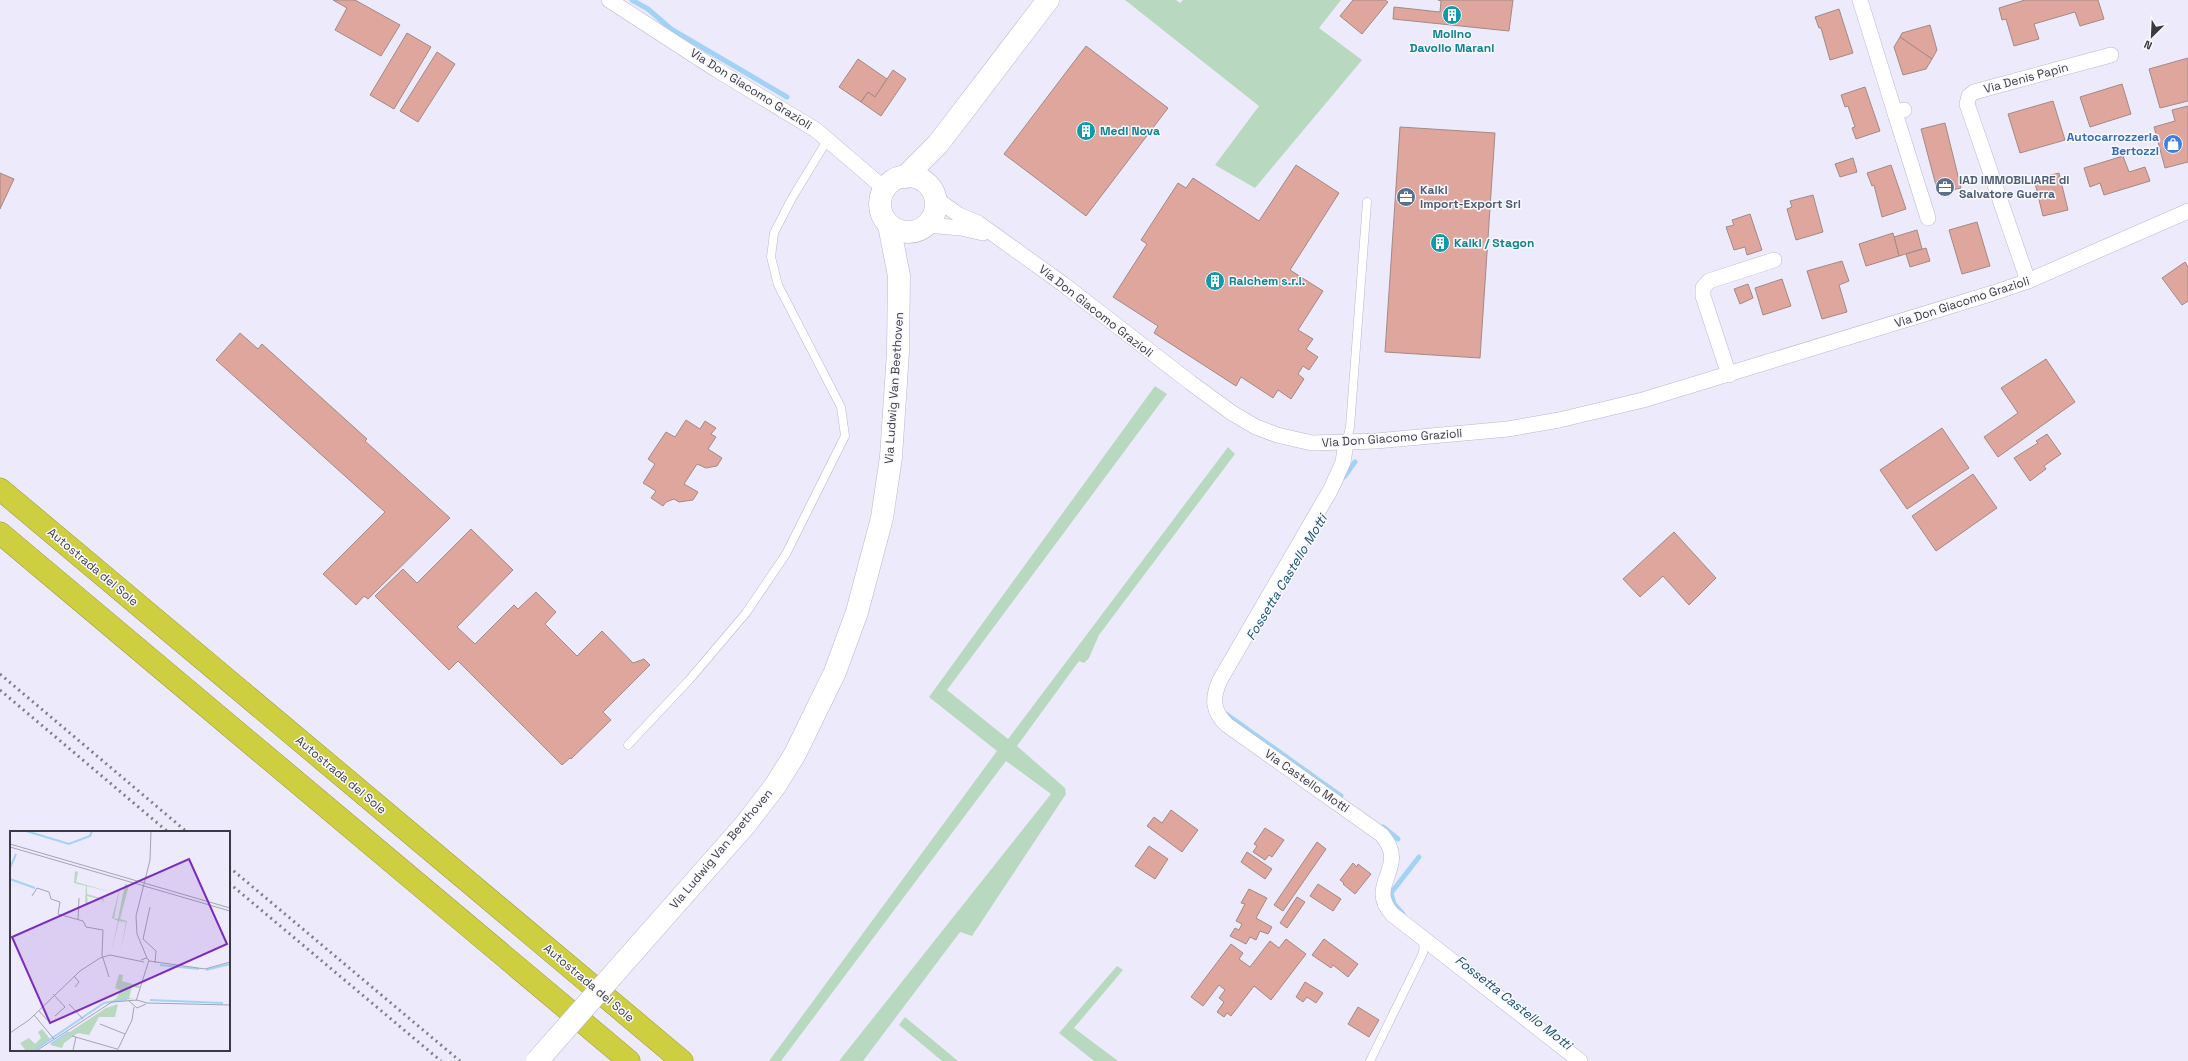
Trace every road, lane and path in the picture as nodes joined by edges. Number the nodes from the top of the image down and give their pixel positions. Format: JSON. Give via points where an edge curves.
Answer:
{"nodes":[{"id":1,"x":609,"y":0,"type":"edge"},
{"id":2,"x":1048,"y":0,"type":"edge"},
{"id":3,"x":1860,"y":0,"type":"edge"},
{"id":4,"x":2111,"y":55,"type":"dead end"},
{"id":5,"x":828,"y":139,"type":"junction"},
{"id":6,"x":938,"y":144,"type":"junction"},
{"id":7,"x":905,"y":177,"type":"junction"},
{"id":8,"x":885,"y":189,"type":"junction"},
{"id":9,"x":933,"y":193,"type":"junction"},
{"id":10,"x":1367,"y":202,"type":"dead end"},
{"id":11,"x":2188,"y":211,"type":"edge"},
{"id":12,"x":1928,"y":218,"type":"dead end"},
{"id":13,"x":889,"y":224,"type":"junction"},
{"id":14,"x":924,"y":227,"type":"junction"},
{"id":15,"x":993,"y":235,"type":"junction"},
{"id":16,"x":1774,"y":260,"type":"dead end"},
{"id":17,"x":899,"y":276,"type":"junction"},
{"id":18,"x":2028,"y":281,"type":"junction"},
{"id":19,"x":1729,"y":375,"type":"junction"},
{"id":20,"x":1346,"y":443,"type":"junction"},
{"id":21,"x":0,"y":489,"type":"edge"},
{"id":22,"x":0,"y":533,"type":"edge"},
{"id":23,"x":628,"y":745,"type":"dead end"},
{"id":24,"x":1424,"y":939,"type":"junction"},
{"id":25,"x":537,"y":1061,"type":"edge"},
{"id":26,"x":629,"y":1061,"type":"edge"},
{"id":27,"x":682,"y":1061,"type":"edge"},
{"id":28,"x":1370,"y":1061,"type":"edge"},
{"id":29,"x":1580,"y":1061,"type":"edge"}],
"edges":[{"from":1,"to":5,"type":"street","name":"Via Don Giacomo Grazioli"},
{"from":2,"to":6,"type":"street","name":"Via Ludwig Van Beethoven"},
{"from":3,"to":12,"type":"street","via":[[1900,112]]},
{"from":4,"to":18,"type":"street","name":"Via Denis Papin","via":[[1974,92],[1967,100]]},
{"from":5,"to":8,"type":"street","name":"Via Don Giacomo Grazioli"},
{"from":5,"to":23,"type":"lane","via":[[774,233],[771,257],[778,284],[841,407],[845,436],[786,554],[746,613],[690,679]]},
{"from":6,"to":7,"type":"street","name":"Via Ludwig Van Beethoven"},
{"from":6,"to":9,"type":"street","name":"Via Ludwig Van Beethoven","via":[[932,167]]},
{"from":7,"to":8,"type":"street","name":"Via Ludwig Van Beethoven","via":[[894,180]]},
{"from":7,"to":9,"type":"street","via":[[919,179]]},
{"from":8,"to":13,"type":"street","name":"Via Ludwig Van Beethoven","via":[[880,207]]},
{"from":9,"to":14,"type":"street","name":"Via Ludwig Van Beethoven","via":[[933,217]]},
{"from":9,"to":15,"type":"street","name":"Via Don Giacomo Grazioli","via":[[959,215],[978,223]]},
{"from":10,"to":20,"type":"lane","via":[[1351,419]]},
{"from":11,"to":18,"type":"street","name":"Via Don Giacomo Grazioli"},
{"from":13,"to":14,"type":"street","via":[[904,232]]},
{"from":13,"to":17,"type":"street","name":"Via Ludwig Van Beethoven"},
{"from":14,"to":15,"type":"street","name":"Via Don Giacomo Grazioli","via":[[961,228]]},
{"from":14,"to":17,"type":"street","name":"Via Ludwig Van Beethoven"},
{"from":15,"to":20,"type":"street","name":"Via Don Giacomo Grazioli","via":[[1063,284],[1232,413],[1256,427],[1277,435],[1312,443]]},
{"from":16,"to":19,"type":"street","via":[[1709,281],[1704,288],[1703,296]]},
{"from":17,"to":25,"type":"street","name":"Via Ludwig Van Beethoven","bridge":true,"via":[[898,352],[891,457],[882,518],[857,612],[835,672],[807,732],[775,786],[745,825]]},
{"from":18,"to":19,"type":"street","name":"Via Don Giacomo Grazioli"},
{"from":19,"to":20,"type":"street","name":"Via Don Giacomo Grazioli","via":[[1644,400],[1559,420],[1508,429]]},
{"from":20,"to":24,"type":"street","name":"Via Castello Motti","via":[[1343,462],[1331,489],[1220,680],[1215,690],[1214,704],[1217,713],[1227,725],[1382,835],[1388,842],[1392,856],[1382,893],[1384,906]]},
{"from":21,"to":27,"type":"highway","name":"Autostrada del Sole"},
{"from":22,"to":26,"type":"highway"},
{"from":24,"to":28,"type":"lane","via":[[1423,953]]},
{"from":24,"to":29,"type":"street","name":"Via Castello Motti"}]}
